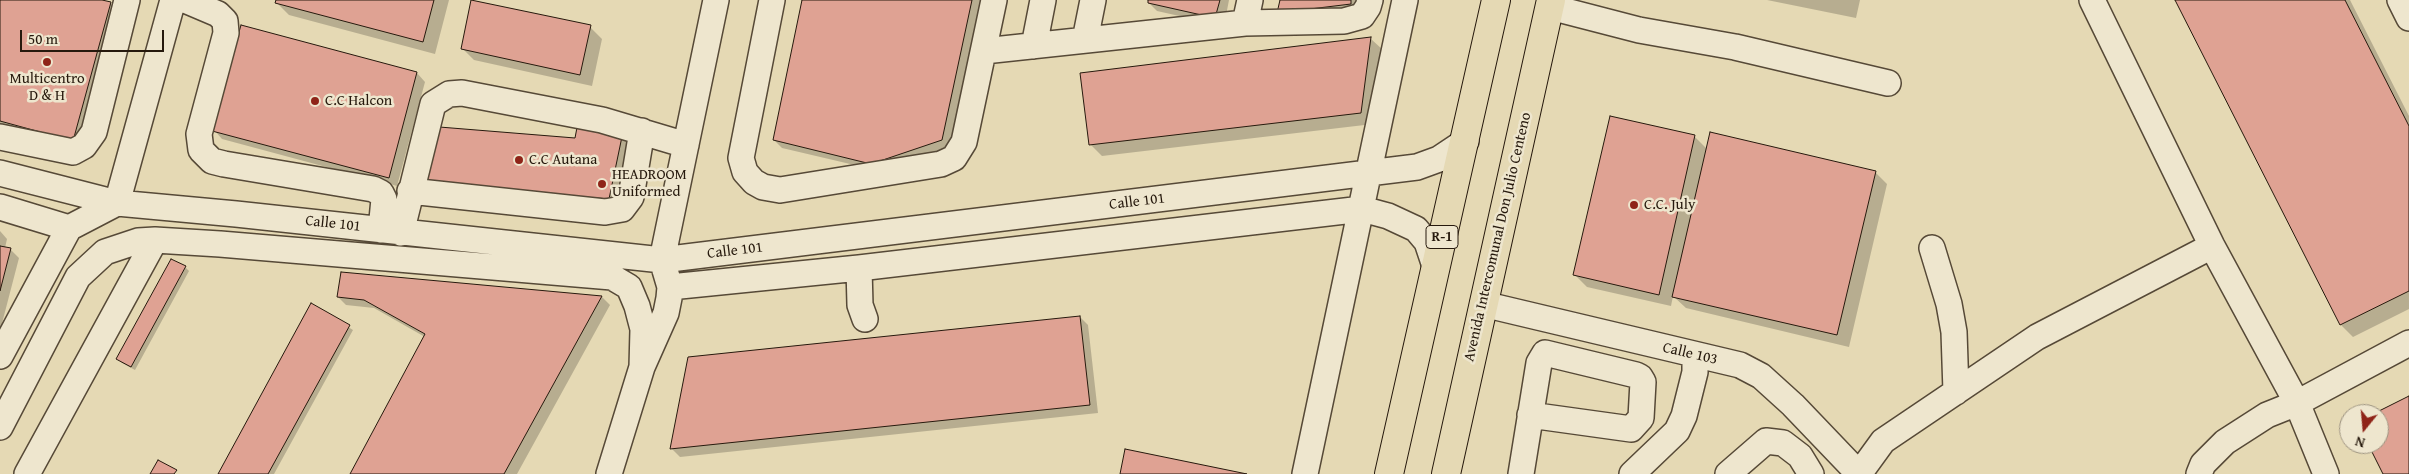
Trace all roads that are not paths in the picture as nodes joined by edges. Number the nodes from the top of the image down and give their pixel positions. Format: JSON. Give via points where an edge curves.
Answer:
{"nodes":[{"id":1,"x":127,"y":0,"type":"edge"},
{"id":2,"x":173,"y":0,"type":"edge"},
{"id":3,"x":185,"y":0,"type":"edge"},
{"id":4,"x":716,"y":0,"type":"edge"},
{"id":5,"x":772,"y":0,"type":"edge"},
{"id":6,"x":994,"y":0,"type":"edge"},
{"id":7,"x":1043,"y":0,"type":"edge"},
{"id":8,"x":1093,"y":0,"type":"edge"},
{"id":9,"x":1370,"y":0,"type":"edge"},
{"id":10,"x":1405,"y":0,"type":"edge"},
{"id":11,"x":1496,"y":0,"type":"edge"},
{"id":12,"x":2092,"y":0,"type":"edge"},
{"id":13,"x":2400,"y":0,"type":"edge"},
{"id":14,"x":1550,"y":3,"type":"edge"},
{"id":15,"x":1247,"y":12,"type":"edge"},
{"id":16,"x":2409,"y":18,"type":"edge"},
{"id":17,"x":1085,"y":40,"type":"junction"},
{"id":18,"x":1034,"y":46,"type":"junction"},
{"id":19,"x":984,"y":51,"type":"junction"},
{"id":20,"x":1888,"y":83,"type":"dead end"},
{"id":21,"x":642,"y":131,"type":"junction"},
{"id":22,"x":0,"y":137,"type":"edge"},
{"id":23,"x":1466,"y":141,"type":"junction"},
{"id":24,"x":686,"y":145,"type":"junction"},
{"id":25,"x":0,"y":173,"type":"edge"},
{"id":26,"x":1369,"y":173,"type":"junction"},
{"id":27,"x":410,"y":191,"type":"junction"},
{"id":28,"x":116,"y":203,"type":"junction"},
{"id":29,"x":0,"y":207,"type":"edge"},
{"id":30,"x":1362,"y":209,"type":"junction"},
{"id":31,"x":236,"y":214,"type":"junction"},
{"id":32,"x":69,"y":228,"type":"junction"},
{"id":33,"x":391,"y":231,"type":"junction"},
{"id":34,"x":155,"y":240,"type":"junction"},
{"id":35,"x":235,"y":245,"type":"junction"},
{"id":36,"x":2212,"y":246,"type":"junction"},
{"id":37,"x":1932,"y":248,"type":"dead end"},
{"id":38,"x":662,"y":260,"type":"junction"},
{"id":39,"x":1435,"y":266,"type":"junction"},
{"id":40,"x":859,"y":268,"type":"junction"},
{"id":41,"x":670,"y":286,"type":"junction"},
{"id":42,"x":1483,"y":304,"type":"junction"},
{"id":43,"x":865,"y":319,"type":"dead end"},
{"id":44,"x":2409,"y":343,"type":"edge"},
{"id":45,"x":1695,"y":355,"type":"junction"},
{"id":46,"x":0,"y":356,"type":"edge"},
{"id":47,"x":0,"y":362,"type":"edge"},
{"id":48,"x":642,"y":367,"type":"junction"},
{"id":49,"x":1956,"y":392,"type":"junction"},
{"id":50,"x":16,"y":396,"type":"junction"},
{"id":51,"x":2296,"y":403,"type":"junction"},
{"id":52,"x":1530,"y":416,"type":"junction"},
{"id":53,"x":0,"y":427,"type":"edge"},
{"id":54,"x":27,"y":474,"type":"edge"},
{"id":55,"x":610,"y":474,"type":"edge"},
{"id":56,"x":1305,"y":474,"type":"edge"},
{"id":57,"x":1389,"y":474,"type":"edge"},
{"id":58,"x":1446,"y":474,"type":"edge"},
{"id":59,"x":1520,"y":474,"type":"edge"},
{"id":60,"x":1632,"y":474,"type":"edge"},
{"id":61,"x":1728,"y":474,"type":"edge"},
{"id":62,"x":1810,"y":474,"type":"edge"},
{"id":63,"x":1859,"y":474,"type":"edge"},
{"id":64,"x":2199,"y":474,"type":"edge"},
{"id":65,"x":2326,"y":474,"type":"edge"}],
"edges":[{"from":1,"to":22,"type":"street","via":[[94,132],[84,146],[73,152]]},
{"from":2,"to":28,"type":"street"},
{"from":3,"to":33,"type":"street","via":[[218,14],[225,21],[226,33],[199,134],[201,150],[212,161],[224,164],[373,188],[384,199]]},
{"from":4,"to":24,"type":"street"},
{"from":5,"to":19,"type":"street","via":[[742,158],[745,172],[762,187],[780,190],[941,164],[954,158],[964,142]]},
{"from":6,"to":19,"type":"street"},
{"from":7,"to":18,"type":"street"},
{"from":8,"to":17,"type":"street"},
{"from":9,"to":15,"type":"street","via":[[1356,19]]},
{"from":10,"to":26,"type":"street"},
{"from":11,"to":23,"type":"main road","number":"R-1"},
{"from":12,"to":36,"type":"street"},
{"from":13,"to":16,"type":"street"},
{"from":14,"to":20,"type":"street","via":[[1639,30],[1735,47]]},
{"from":14,"to":42,"type":"main road","name":"Avenida Intercomunal Don Julio Centeno"},
{"from":15,"to":17,"type":"street"},
{"from":17,"to":18,"type":"street"},
{"from":18,"to":19,"type":"street"},
{"from":21,"to":24,"type":"street"},
{"from":21,"to":27,"type":"street","via":[[631,197],[622,209],[606,212]]},
{"from":21,"to":27,"type":"street","via":[[602,120],[462,93],[449,94],[433,104]]},
{"from":23,"to":26,"type":"street","name":"Calle 101","via":[[1439,159],[1417,166]]},
{"from":23,"to":39,"type":"main road","number":"R-1"},
{"from":24,"to":38,"type":"street"},
{"from":25,"to":28,"type":"street","name":"Calle 101"},
{"from":26,"to":30,"type":"street"},
{"from":26,"to":38,"type":"street","name":"Calle 101"},
{"from":27,"to":33,"type":"street"},
{"from":28,"to":31,"type":"street","name":"Calle 101"},
{"from":28,"to":32,"type":"street"},
{"from":29,"to":32,"type":"street"},
{"from":30,"to":39,"type":"street","name":"Calle 101","via":[[1416,229],[1427,242]]},
{"from":30,"to":40,"type":"street","name":"Calle 101"},
{"from":30,"to":56,"type":"street"},
{"from":31,"to":33,"type":"street","name":"Calle 101"},
{"from":31,"to":35,"type":"street"},
{"from":32,"to":46,"type":"street"},
{"from":33,"to":38,"type":"street","name":"Calle 101"},
{"from":34,"to":35,"type":"street"},
{"from":34,"to":50,"type":"street","via":[[138,241],[105,252],[78,277]]},
{"from":34,"to":54,"type":"street"},
{"from":35,"to":48,"type":"street","via":[[612,277],[628,287],[637,306],[643,329]]},
{"from":36,"to":49,"type":"street","via":[[2036,337]]},
{"from":36,"to":51,"type":"street"},
{"from":37,"to":49,"type":"street","via":[[1954,332]]},
{"from":38,"to":41,"type":"street"},
{"from":39,"to":57,"type":"main road","number":"R-1"},
{"from":40,"to":41,"type":"street","name":"Calle 101"},
{"from":40,"to":43,"type":"street","via":[[860,305]]},
{"from":41,"to":48,"type":"street","via":[[666,313]]},
{"from":42,"to":45,"type":"street","name":"Calle 103"},
{"from":42,"to":58,"type":"main road","name":"Avenida Intercomunal Don Julio Centeno"},
{"from":44,"to":51,"type":"street"},
{"from":45,"to":60,"type":"street","via":[[1684,416],[1677,431]]},
{"from":45,"to":63,"type":"street","name":"Calle 103","via":[[1740,365],[1761,376],[1793,404]]},
{"from":47,"to":50,"type":"street"},
{"from":48,"to":55,"type":"street"},
{"from":49,"to":63,"type":"street","via":[[1883,441]]},
{"from":50,"to":53,"type":"street"},
{"from":51,"to":64,"type":"street","via":[[2266,415],[2225,442],[2203,464]]},
{"from":51,"to":65,"type":"street"},
{"from":52,"to":52,"type":"street","via":[[1631,430],[1641,418],[1643,382],[1636,375],[1545,353],[1539,363]]},
{"from":52,"to":59,"type":"street"},
{"from":61,"to":62,"type":"street","via":[[1766,441],[1783,443],[1800,456]]}]}
